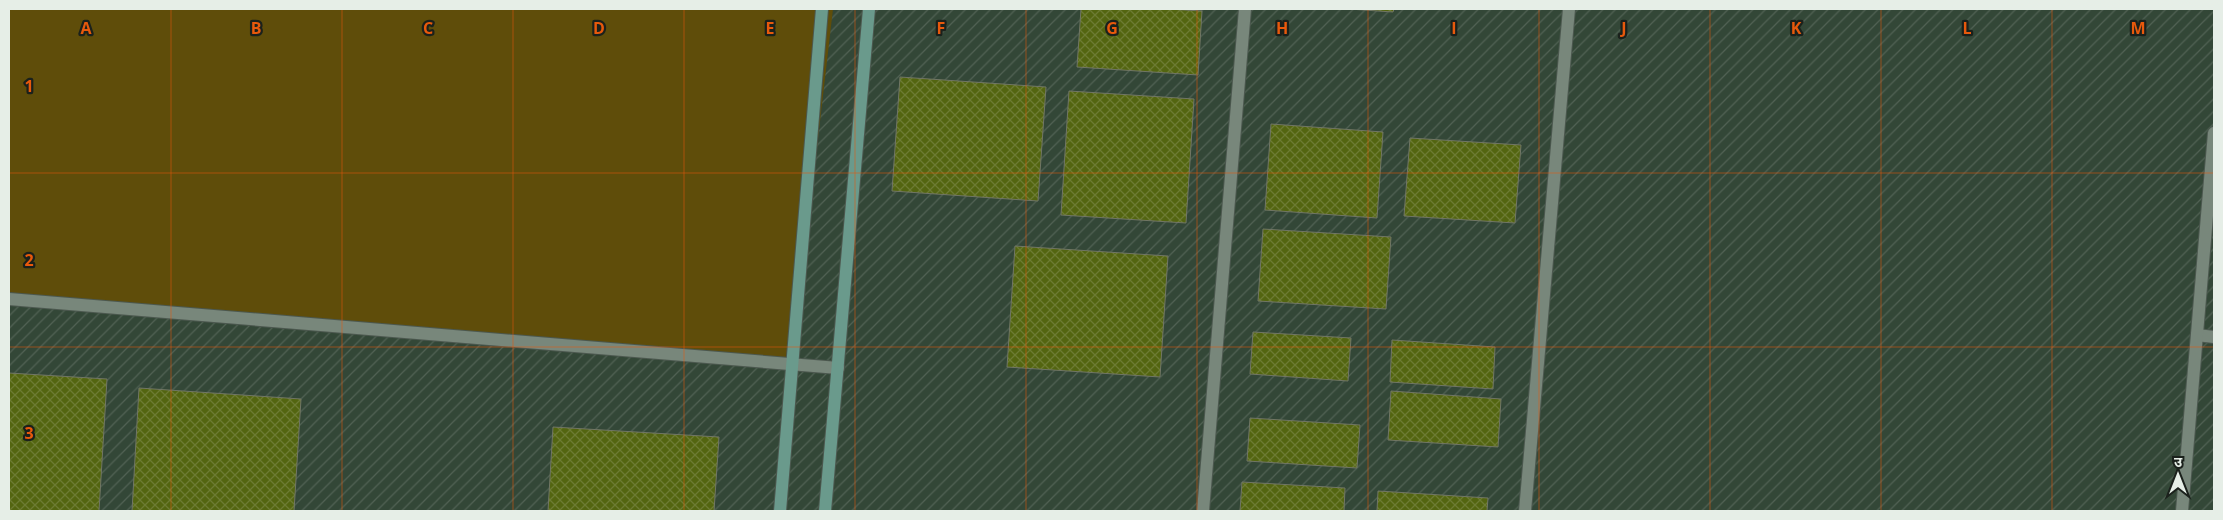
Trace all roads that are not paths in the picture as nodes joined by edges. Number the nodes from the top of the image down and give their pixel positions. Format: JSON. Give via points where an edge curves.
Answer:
{"nodes":[{"id":1,"x":822,"y":9,"type":"edge"},
{"id":2,"x":869,"y":9,"type":"edge"},
{"id":3,"x":1245,"y":9,"type":"edge"},
{"id":4,"x":1569,"y":9,"type":"edge"},
{"id":5,"x":2214,"y":133,"type":"edge"},
{"id":6,"x":9,"y":299,"type":"edge"},
{"id":7,"x":2197,"y":335,"type":"junction"},
{"id":8,"x":2214,"y":337,"type":"edge"},
{"id":9,"x":792,"y":364,"type":"junction"},
{"id":10,"x":838,"y":368,"type":"junction"},
{"id":11,"x":780,"y":511,"type":"edge"},
{"id":12,"x":825,"y":511,"type":"edge"},
{"id":13,"x":1203,"y":511,"type":"edge"},
{"id":14,"x":1525,"y":511,"type":"edge"},
{"id":15,"x":2182,"y":511,"type":"edge"}],
"edges":[{"from":1,"to":9,"type":"street"},
{"from":2,"to":10,"type":"street"},
{"from":3,"to":13,"type":"street"},
{"from":4,"to":14,"type":"street"},
{"from":5,"to":7,"type":"street"},
{"from":6,"to":9,"type":"street"},
{"from":7,"to":8,"type":"street"},
{"from":7,"to":15,"type":"street"},
{"from":9,"to":10,"type":"street"},
{"from":9,"to":11,"type":"street"},
{"from":10,"to":12,"type":"street"}]}
